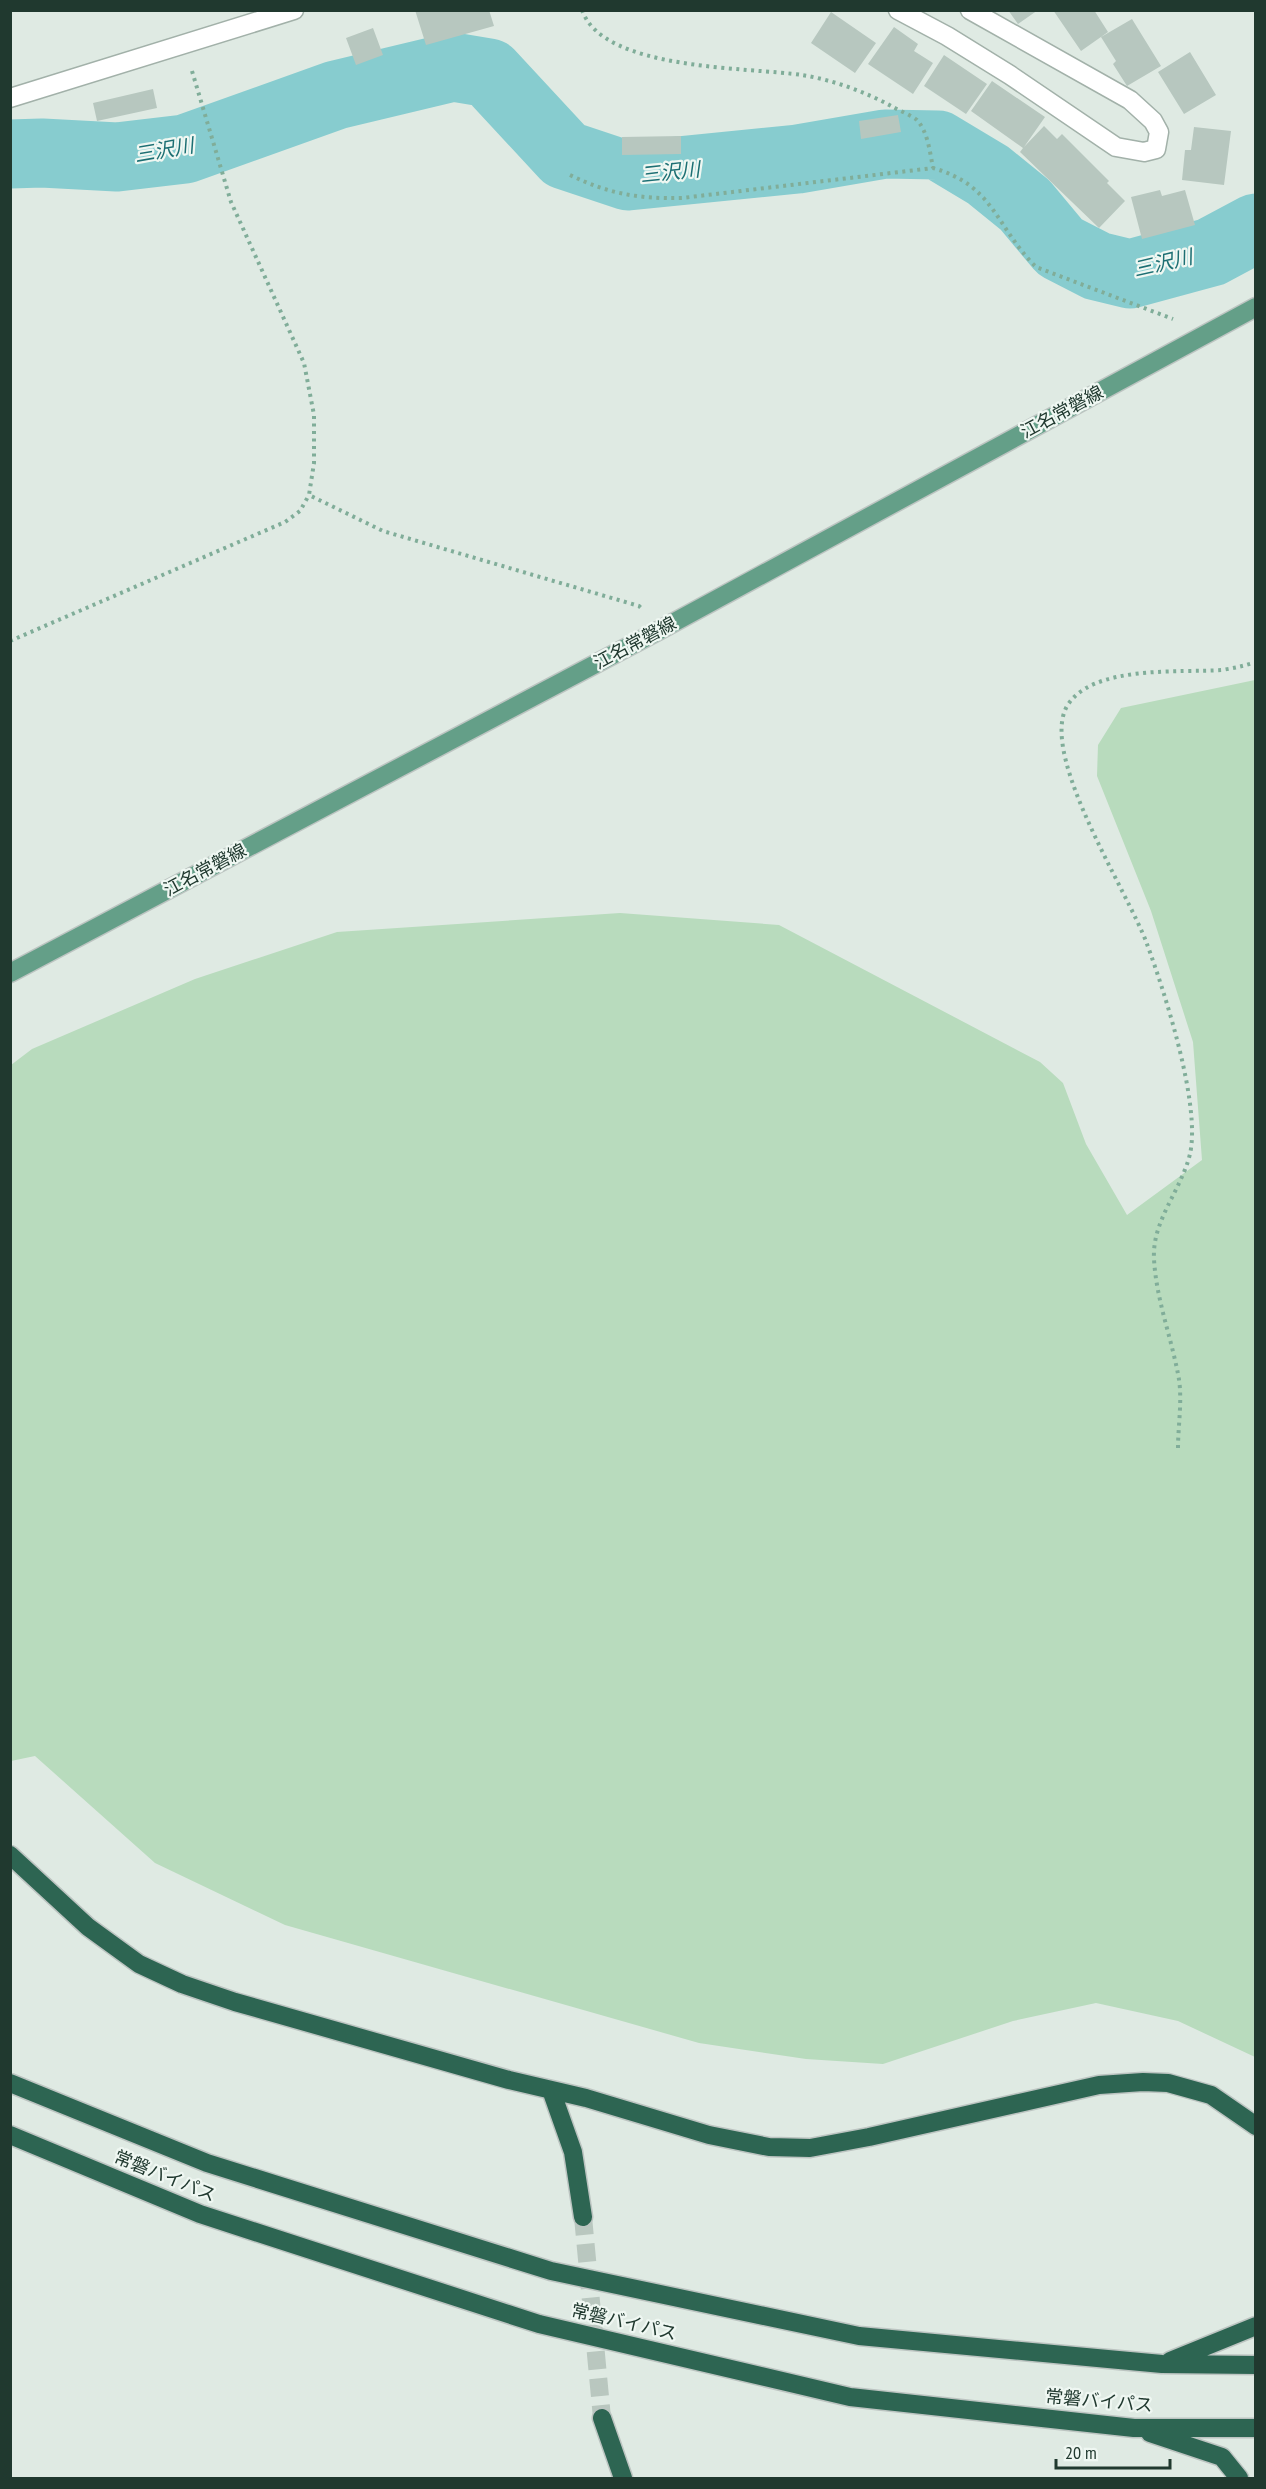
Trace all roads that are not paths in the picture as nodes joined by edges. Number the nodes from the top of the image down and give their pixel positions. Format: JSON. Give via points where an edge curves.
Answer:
{"nodes":[{"id":1,"x":294,"y":10,"type":"edge"},
{"id":2,"x":898,"y":10,"type":"edge"},
{"id":3,"x":970,"y":10,"type":"edge"},
{"id":4,"x":10,"y":98,"type":"edge"},
{"id":5,"x":1256,"y":307,"type":"edge"},
{"id":6,"x":10,"y":973,"type":"edge"},
{"id":7,"x":10,"y":1855,"type":"edge"},
{"id":8,"x":10,"y":2083,"type":"edge"},
{"id":9,"x":551,"y":2090,"type":"junction"},
{"id":10,"x":1256,"y":2126,"type":"edge"},
{"id":11,"x":10,"y":2135,"type":"edge"},
{"id":12,"x":582,"y":2217,"type":"tunnel mouth"},
{"id":13,"x":1256,"y":2326,"type":"edge"},
{"id":14,"x":1162,"y":2364,"type":"junction"},
{"id":15,"x":1256,"y":2365,"type":"edge"},
{"id":16,"x":602,"y":2418,"type":"tunnel mouth"},
{"id":17,"x":1134,"y":2427,"type":"junction"},
{"id":18,"x":1256,"y":2428,"type":"edge"},
{"id":19,"x":623,"y":2478,"type":"edge"},
{"id":20,"x":1239,"y":2478,"type":"edge"}],
"edges":[{"from":1,"to":4,"type":"street"},
{"from":2,"to":3,"type":"street","via":[[1010,75],[1116,147],[1144,152],[1156,149],[1159,132],[1130,100]]},
{"from":5,"to":6,"type":"main road","name":"江名常磐線","via":[[658,631]]},
{"from":7,"to":9,"type":"highway","via":[[87,1927],[139,1964],[182,1984]]},
{"from":8,"to":14,"type":"highway","name":"常磐バイパス","via":[[207,2163],[552,2271],[859,2336]]},
{"from":9,"to":10,"type":"highway","via":[[709,2135],[769,2147],[810,2148],[1099,2085],[1143,2082],[1168,2083],[1211,2095]]},
{"from":9,"to":12,"type":"highway","via":[[573,2152]]},
{"from":11,"to":17,"type":"highway","name":"常磐バイパス","via":[[200,2214],[539,2324],[850,2397]]},
{"from":13,"to":14,"type":"highway"},
{"from":14,"to":15,"type":"highway","name":"常磐バイパス"},
{"from":16,"to":19,"type":"highway"},
{"from":17,"to":18,"type":"highway","name":"常磐バイパス"},
{"from":17,"to":20,"type":"highway","via":[[1222,2457]]}]}
